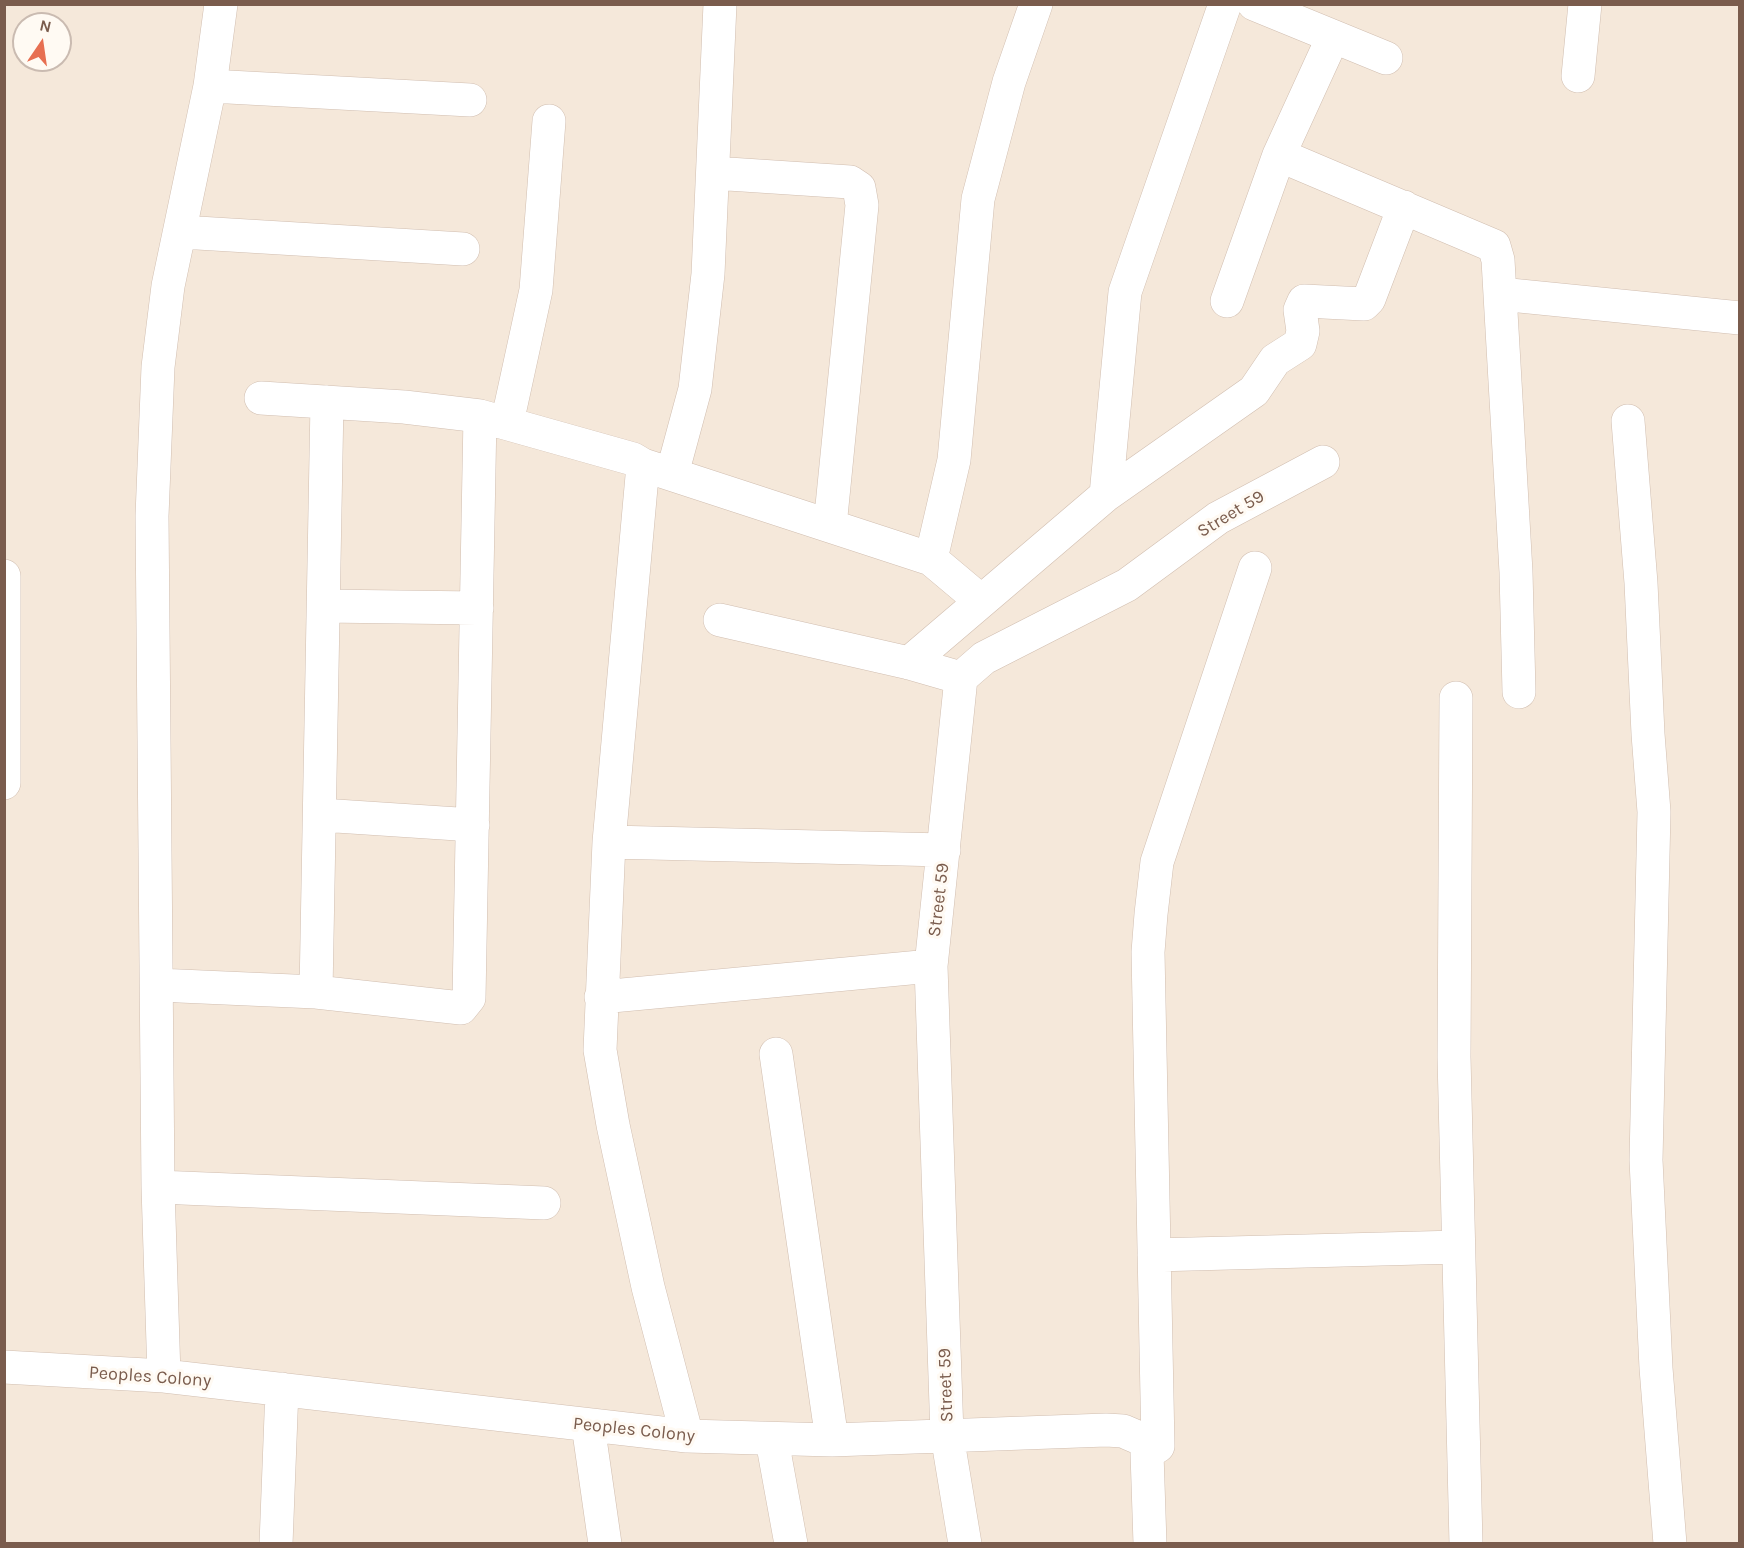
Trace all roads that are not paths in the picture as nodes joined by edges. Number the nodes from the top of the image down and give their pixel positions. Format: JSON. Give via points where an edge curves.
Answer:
{"nodes":[{"id":1,"x":221,"y":4,"type":"edge"},
{"id":2,"x":720,"y":4,"type":"edge"},
{"id":3,"x":1036,"y":4,"type":"edge"},
{"id":4,"x":1225,"y":4,"type":"edge"},
{"id":5,"x":1254,"y":4,"type":"edge"},
{"id":6,"x":1585,"y":4,"type":"edge"},
{"id":7,"x":1333,"y":37,"type":"junction"},
{"id":8,"x":1386,"y":58,"type":"dead end"},
{"id":9,"x":1578,"y":76,"type":"dead end"},
{"id":10,"x":210,"y":86,"type":"junction"},
{"id":11,"x":470,"y":100,"type":"dead end"},
{"id":12,"x":549,"y":121,"type":"dead end"},
{"id":13,"x":1279,"y":155,"type":"junction"},
{"id":14,"x":713,"y":173,"type":"junction"},
{"id":15,"x":1404,"y":207,"type":"junction"},
{"id":16,"x":181,"y":232,"type":"junction"},
{"id":17,"x":463,"y":249,"type":"dead end"},
{"id":18,"x":1500,"y":294,"type":"junction"},
{"id":19,"x":1227,"y":301,"type":"dead end"},
{"id":20,"x":1740,"y":318,"type":"edge"},
{"id":21,"x":261,"y":398,"type":"dead end"},
{"id":22,"x":327,"y":402,"type":"junction"},
{"id":23,"x":494,"y":419,"type":"junction"},
{"id":24,"x":1628,"y":421,"type":"dead end"},
{"id":25,"x":1323,"y":462,"type":"dead end"},
{"id":26,"x":657,"y":470,"type":"junction"},
{"id":27,"x":1106,"y":495,"type":"junction"},
{"id":28,"x":830,"y":526,"type":"junction"},
{"id":29,"x":931,"y":559,"type":"junction"},
{"id":30,"x":1255,"y":568,"type":"dead end"},
{"id":31,"x":4,"y":576,"type":"edge"},
{"id":32,"x":981,"y":601,"type":"junction"},
{"id":33,"x":324,"y":606,"type":"junction"},
{"id":34,"x":477,"y":608,"type":"junction"},
{"id":35,"x":720,"y":620,"type":"dead end"},
{"id":36,"x":909,"y":663,"type":"junction"},
{"id":37,"x":961,"y":678,"type":"junction"},
{"id":38,"x":1519,"y":692,"type":"dead end"},
{"id":39,"x":1456,"y":698,"type":"dead end"},
{"id":40,"x":4,"y":783,"type":"edge"},
{"id":41,"x":321,"y":815,"type":"junction"},
{"id":42,"x":473,"y":825,"type":"junction"},
{"id":43,"x":609,"y":842,"type":"junction"},
{"id":44,"x":944,"y":850,"type":"junction"},
{"id":45,"x":931,"y":966,"type":"junction"},
{"id":46,"x":157,"y":985,"type":"junction"},
{"id":47,"x":316,"y":992,"type":"junction"},
{"id":48,"x":601,"y":997,"type":"junction"},
{"id":49,"x":776,"y":1054,"type":"dead end"},
{"id":50,"x":158,"y":1187,"type":"junction"},
{"id":51,"x":544,"y":1203,"type":"dead end"},
{"id":52,"x":1458,"y":1247,"type":"junction"},
{"id":53,"x":1154,"y":1255,"type":"junction"},
{"id":54,"x":4,"y":1367,"type":"edge"},
{"id":55,"x":164,"y":1376,"type":"junction"},
{"id":56,"x":282,"y":1389,"type":"junction"},
{"id":57,"x":588,"y":1425,"type":"junction"},
{"id":58,"x":687,"y":1436,"type":"junction"},
{"id":59,"x":947,"y":1436,"type":"junction"},
{"id":60,"x":772,"y":1440,"type":"junction"},
{"id":61,"x":832,"y":1440,"type":"junction"},
{"id":62,"x":1158,"y":1446,"type":"junction"},
{"id":63,"x":276,"y":1544,"type":"edge"},
{"id":64,"x":605,"y":1544,"type":"edge"},
{"id":65,"x":791,"y":1544,"type":"edge"},
{"id":66,"x":965,"y":1544,"type":"edge"},
{"id":67,"x":1150,"y":1544,"type":"edge"},
{"id":68,"x":1466,"y":1544,"type":"edge"},
{"id":69,"x":1670,"y":1544,"type":"edge"}],
"edges":[{"from":1,"to":10,"type":"street"},
{"from":2,"to":14,"type":"street"},
{"from":3,"to":29,"type":"street","via":[[1009,82],[978,199],[954,460]]},
{"from":4,"to":27,"type":"street","via":[[1125,292]]},
{"from":5,"to":7,"type":"street"},
{"from":6,"to":9,"type":"street"},
{"from":7,"to":8,"type":"street"},
{"from":7,"to":13,"type":"street"},
{"from":10,"to":11,"type":"street"},
{"from":10,"to":16,"type":"street"},
{"from":12,"to":23,"type":"street","via":[[536,290]]},
{"from":13,"to":15,"type":"street"},
{"from":13,"to":19,"type":"street"},
{"from":14,"to":26,"type":"street","via":[[708,274],[695,389]]},
{"from":14,"to":28,"type":"street","via":[[850,182],[859,188],[862,204]]},
{"from":15,"to":18,"type":"street","via":[[1494,246]]},
{"from":15,"to":27,"type":"street","via":[[1364,304],[1305,301],[1300,310],[1300,344],[1275,360],[1254,391]]},
{"from":16,"to":17,"type":"street"},
{"from":16,"to":46,"type":"street","via":[[168,286],[158,367],[152,516]]},
{"from":18,"to":20,"type":"street"},
{"from":18,"to":38,"type":"street"},
{"from":21,"to":22,"type":"street"},
{"from":22,"to":23,"type":"street"},
{"from":22,"to":33,"type":"street"},
{"from":23,"to":26,"type":"street","via":[[633,459]]},
{"from":23,"to":34,"type":"street"},
{"from":24,"to":69,"type":"street","via":[[1654,812],[1646,1160]]},
{"from":25,"to":37,"type":"street","name":"Street 59","via":[[1218,518],[1127,585],[984,658]]},
{"from":26,"to":28,"type":"street"},
{"from":26,"to":43,"type":"street"},
{"from":27,"to":32,"type":"street"},
{"from":28,"to":29,"type":"street"},
{"from":29,"to":32,"type":"street"},
{"from":30,"to":53,"type":"street","via":[[1157,862],[1149,952]]},
{"from":31,"to":40,"type":"street"},
{"from":32,"to":36,"type":"street"},
{"from":33,"to":34,"type":"street"},
{"from":33,"to":41,"type":"street"},
{"from":34,"to":42,"type":"street"},
{"from":35,"to":36,"type":"street"},
{"from":36,"to":37,"type":"street"},
{"from":37,"to":44,"type":"street","name":"Street 59"},
{"from":39,"to":52,"type":"street","via":[[1454,1057]]},
{"from":41,"to":42,"type":"street"},
{"from":41,"to":47,"type":"street"},
{"from":42,"to":47,"type":"street","via":[[469,998],[461,1008]]},
{"from":43,"to":44,"type":"street"},
{"from":43,"to":48,"type":"street"},
{"from":44,"to":45,"type":"street","name":"Street 59"},
{"from":45,"to":48,"type":"street"},
{"from":45,"to":59,"type":"street","name":"Street 59"},
{"from":46,"to":47,"type":"street"},
{"from":46,"to":50,"type":"street"},
{"from":48,"to":58,"type":"street","via":[[600,1050],[613,1125],[648,1287]]},
{"from":49,"to":61,"type":"street"},
{"from":50,"to":51,"type":"street"},
{"from":50,"to":55,"type":"street"},
{"from":52,"to":53,"type":"street"},
{"from":52,"to":68,"type":"street"},
{"from":53,"to":62,"type":"street"},
{"from":54,"to":55,"type":"street","name":"Peoples Colony"},
{"from":55,"to":56,"type":"street","name":"Peoples Colony"},
{"from":56,"to":57,"type":"street","name":"Peoples Colony"},
{"from":56,"to":63,"type":"street"},
{"from":57,"to":58,"type":"street","name":"Peoples Colony"},
{"from":57,"to":64,"type":"street"},
{"from":58,"to":60,"type":"street","name":"Peoples Colony"},
{"from":59,"to":61,"type":"street","name":"Peoples Colony"},
{"from":59,"to":62,"type":"street","name":"Peoples Colony","via":[[1106,1430],[1123,1431]]},
{"from":59,"to":66,"type":"street","name":"Street 59"},
{"from":60,"to":61,"type":"street","name":"Peoples Colony"},
{"from":60,"to":65,"type":"street"},
{"from":62,"to":67,"type":"street","via":[[1147,1453]]}]}
